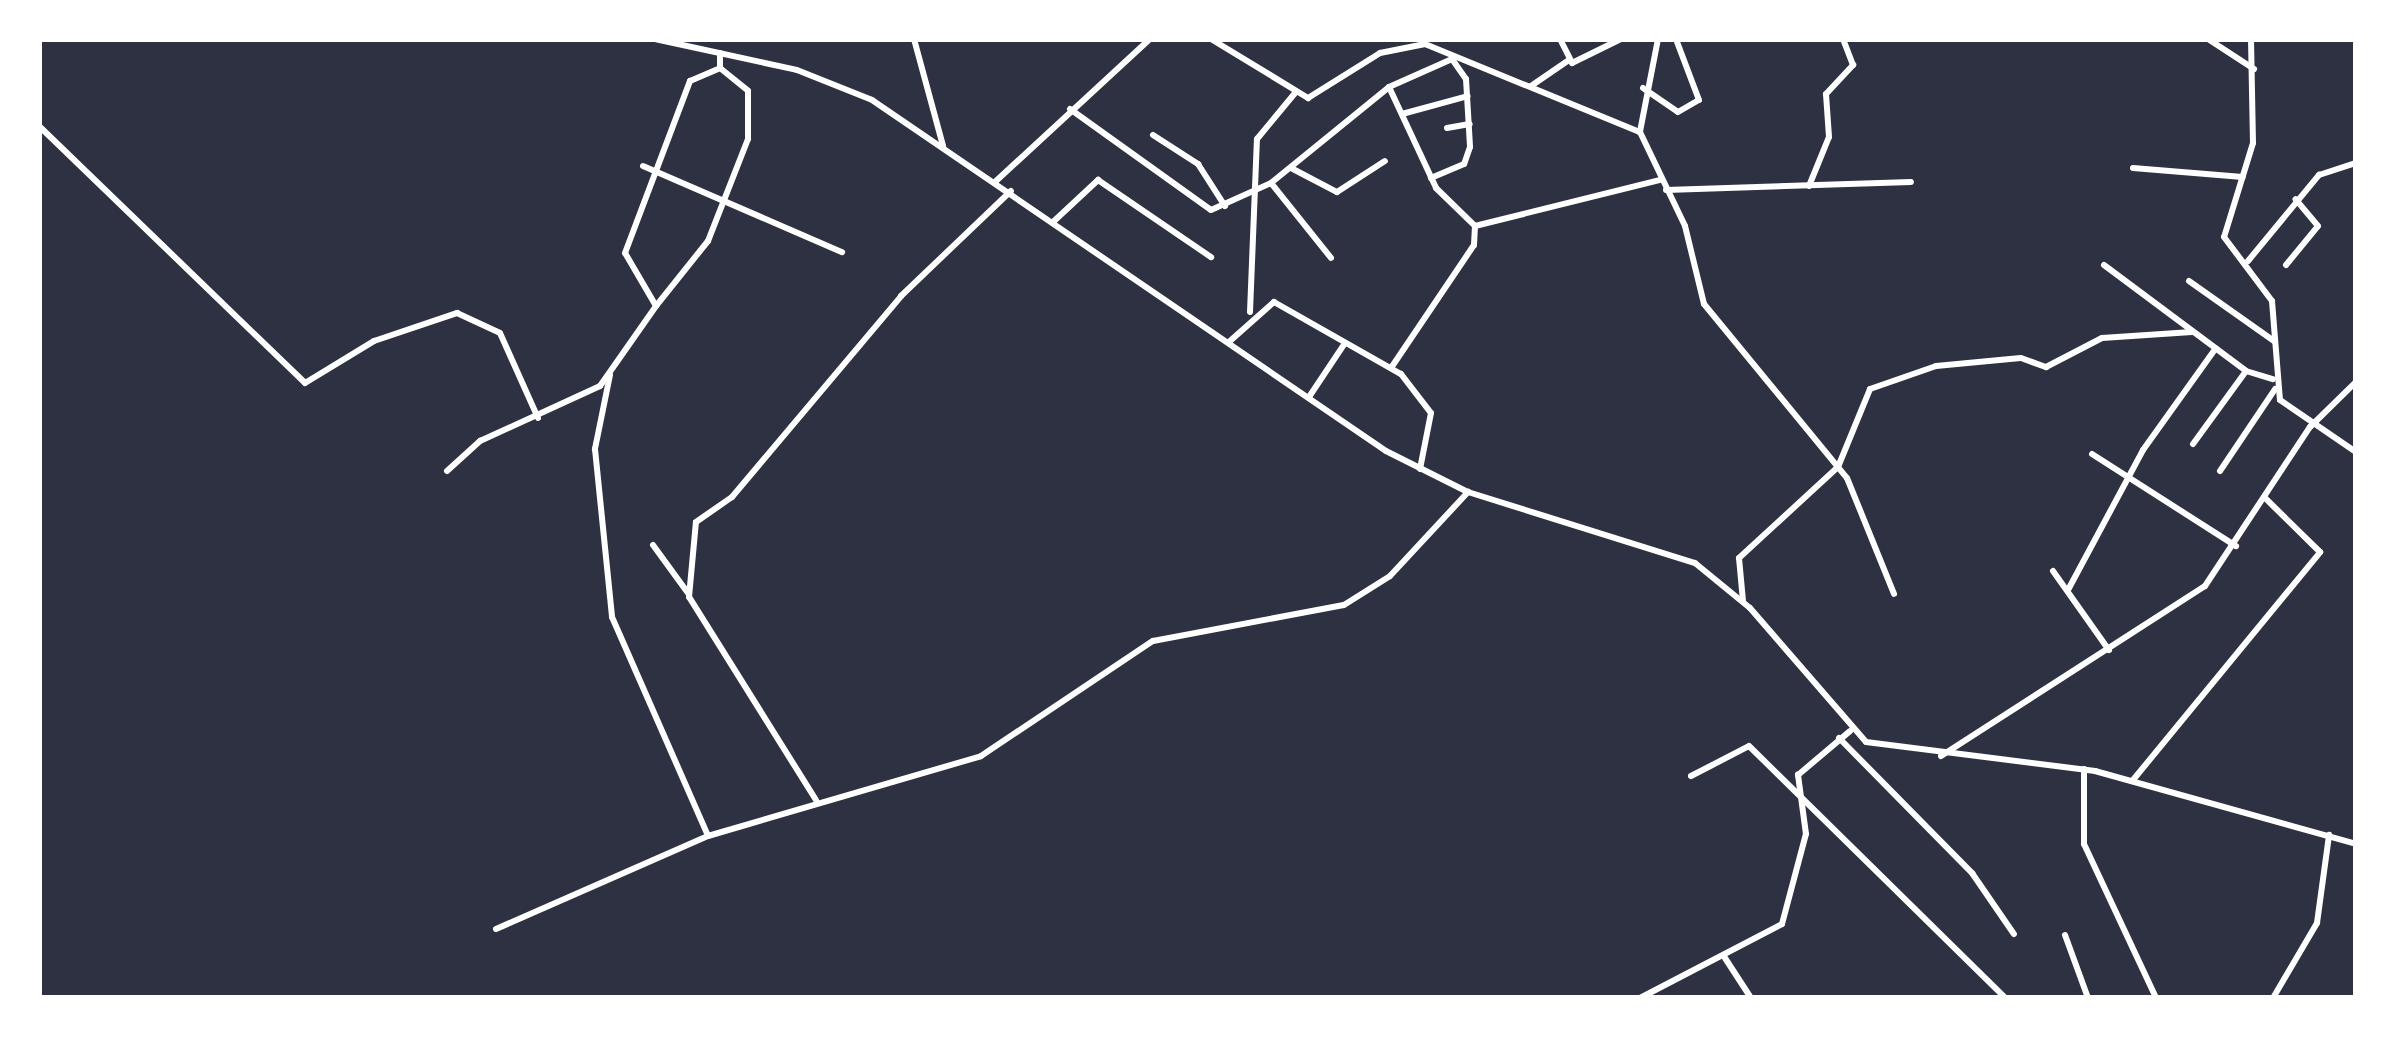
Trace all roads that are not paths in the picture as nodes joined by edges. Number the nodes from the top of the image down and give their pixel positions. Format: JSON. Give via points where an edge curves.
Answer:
{"nodes":[{"id":1,"x":655,"y":39,"type":"edge"},
{"id":2,"x":709,"y":39,"type":"edge"},
{"id":3,"x":914,"y":39,"type":"edge"},
{"id":4,"x":1150,"y":39,"type":"edge"},
{"id":5,"x":1210,"y":39,"type":"edge"},
{"id":6,"x":1393,"y":39,"type":"edge"},
{"id":7,"x":1560,"y":39,"type":"edge"},
{"id":8,"x":1621,"y":39,"type":"edge"},
{"id":9,"x":1658,"y":39,"type":"edge"},
{"id":10,"x":1676,"y":39,"type":"edge"},
{"id":11,"x":1828,"y":39,"type":"edge"},
{"id":12,"x":1843,"y":39,"type":"edge"},
{"id":13,"x":2208,"y":39,"type":"edge"},
{"id":14,"x":2251,"y":39,"type":"edge"},
{"id":15,"x":1402,"y":44,"type":"junction"},
{"id":16,"x":707,"y":50,"type":"junction"},
{"id":17,"x":720,"y":53,"type":"junction"},
{"id":18,"x":1569,"y":60,"type":"junction"},
{"id":19,"x":720,"y":68,"type":"junction"},
{"id":20,"x":2254,"y":69,"type":"junction"},
{"id":21,"x":1531,"y":86,"type":"junction"},
{"id":22,"x":1389,"y":87,"type":"junction"},
{"id":23,"x":1643,"y":88,"type":"junction"},
{"id":24,"x":1295,"y":94,"type":"junction"},
{"id":25,"x":1469,"y":96,"type":"junction"},
{"id":26,"x":1070,"y":109,"type":"junction"},
{"id":27,"x":1402,"y":114,"type":"junction"},
{"id":28,"x":1470,"y":124,"type":"junction"},
{"id":29,"x":39,"y":126,"type":"edge"},
{"id":30,"x":1447,"y":128,"type":"dead end"},
{"id":31,"x":1640,"y":132,"type":"junction"},
{"id":32,"x":1153,"y":134,"type":"dead end"},
{"id":33,"x":943,"y":146,"type":"junction"},
{"id":34,"x":1385,"y":161,"type":"dead end"},
{"id":35,"x":2356,"y":163,"type":"edge"},
{"id":36,"x":644,"y":166,"type":"dead end"},
{"id":37,"x":1291,"y":168,"type":"junction"},
{"id":38,"x":2133,"y":168,"type":"dead end"},
{"id":39,"x":659,"y":172,"type":"junction"},
{"id":40,"x":2245,"y":177,"type":"junction"},
{"id":41,"x":1431,"y":178,"type":"junction"},
{"id":42,"x":1660,"y":180,"type":"junction"},
{"id":43,"x":996,"y":181,"type":"junction"},
{"id":44,"x":1911,"y":182,"type":"dead end"},
{"id":45,"x":1271,"y":183,"type":"junction"},
{"id":46,"x":1809,"y":186,"type":"junction"},
{"id":47,"x":1666,"y":190,"type":"junction"},
{"id":48,"x":1011,"y":191,"type":"junction"},
{"id":49,"x":1248,"y":195,"type":"junction"},
{"id":50,"x":2294,"y":199,"type":"junction"},
{"id":51,"x":728,"y":201,"type":"junction"},
{"id":52,"x":1226,"y":206,"type":"junction"},
{"id":53,"x":1053,"y":222,"type":"junction"},
{"id":54,"x":1475,"y":226,"type":"junction"},
{"id":55,"x":842,"y":252,"type":"dead end"},
{"id":56,"x":1211,"y":257,"type":"dead end"},
{"id":57,"x":1331,"y":258,"type":"dead end"},
{"id":58,"x":2248,"y":262,"type":"junction"},
{"id":59,"x":2104,"y":265,"type":"dead end"},
{"id":60,"x":2286,"y":265,"type":"dead end"},
{"id":61,"x":2188,"y":281,"type":"dead end"},
{"id":62,"x":656,"y":306,"type":"junction"},
{"id":63,"x":1250,"y":312,"type":"junction"},
{"id":64,"x":2192,"y":332,"type":"junction"},
{"id":65,"x":1229,"y":341,"type":"junction"},
{"id":66,"x":2275,"y":341,"type":"junction"},
{"id":67,"x":1345,"y":344,"type":"junction"},
{"id":68,"x":2216,"y":349,"type":"junction"},
{"id":69,"x":1391,"y":368,"type":"junction"},
{"id":70,"x":2246,"y":371,"type":"junction"},
{"id":71,"x":610,"y":375,"type":"junction"},
{"id":72,"x":2273,"y":379,"type":"junction"},
{"id":73,"x":2355,"y":385,"type":"edge"},
{"id":74,"x":2275,"y":389,"type":"junction"},
{"id":75,"x":1309,"y":397,"type":"junction"},
{"id":76,"x":538,"y":418,"type":"junction"},
{"id":77,"x":2310,"y":427,"type":"junction"},
{"id":78,"x":2193,"y":444,"type":"dead end"},
{"id":79,"x":2356,"y":452,"type":"edge"},
{"id":80,"x":2092,"y":454,"type":"dead end"},
{"id":81,"x":1838,"y":467,"type":"junction"},
{"id":82,"x":1420,"y":469,"type":"junction"},
{"id":83,"x":447,"y":471,"type":"dead end"},
{"id":84,"x":2220,"y":471,"type":"dead end"},
{"id":85,"x":2127,"y":478,"type":"junction"},
{"id":86,"x":1468,"y":492,"type":"junction"},
{"id":87,"x":2266,"y":500,"type":"junction"},
{"id":88,"x":653,"y":545,"type":"dead end"},
{"id":89,"x":2236,"y":546,"type":"junction"},
{"id":90,"x":2053,"y":572,"type":"dead end"},
{"id":91,"x":2068,"y":590,"type":"junction"},
{"id":92,"x":688,"y":593,"type":"junction"},
{"id":93,"x":1894,"y":593,"type":"dead end"},
{"id":94,"x":1743,"y":601,"type":"junction"},
{"id":95,"x":2110,"y":650,"type":"junction"},
{"id":96,"x":1850,"y":731,"type":"junction"},
{"id":97,"x":1839,"y":737,"type":"junction"},
{"id":98,"x":1941,"y":756,"type":"junction"},
{"id":99,"x":2084,"y":770,"type":"junction"},
{"id":100,"x":1691,"y":776,"type":"dead end"},
{"id":101,"x":2133,"y":780,"type":"junction"},
{"id":102,"x":1798,"y":782,"type":"junction"},
{"id":103,"x":816,"y":800,"type":"junction"},
{"id":104,"x":2329,"y":835,"type":"junction"},
{"id":105,"x":708,"y":836,"type":"junction"},
{"id":106,"x":2356,"y":844,"type":"edge"},
{"id":107,"x":496,"y":929,"type":"dead end"},
{"id":108,"x":2014,"y":934,"type":"dead end"},
{"id":109,"x":2066,"y":934,"type":"dead end"},
{"id":110,"x":1725,"y":958,"type":"junction"},
{"id":111,"x":1640,"y":998,"type":"edge"},
{"id":112,"x":1751,"y":998,"type":"edge"},
{"id":113,"x":2005,"y":998,"type":"edge"},
{"id":114,"x":2089,"y":998,"type":"edge"},
{"id":115,"x":2156,"y":998,"type":"edge"},
{"id":116,"x":2273,"y":998,"type":"edge"}],
"edges":[{"from":1,"to":16,"type":"street"},
{"from":2,"to":16,"type":"street"},
{"from":3,"to":33,"type":"street"},
{"from":4,"to":26,"type":"street"},
{"from":5,"to":24,"type":"street"},
{"from":6,"to":15,"type":"street"},
{"from":7,"to":18,"type":"street"},
{"from":8,"to":18,"type":"street"},
{"from":9,"to":23,"type":"street"},
{"from":10,"to":23,"type":"street","via":[[1699,100],[1678,112]]},
{"from":11,"to":12,"type":"street"},
{"from":12,"to":46,"type":"street","via":[[1853,65],[1826,94],[1829,137]]},
{"from":13,"to":20,"type":"street"},
{"from":14,"to":20,"type":"street"},
{"from":15,"to":21,"type":"street"},
{"from":15,"to":24,"type":"street","via":[[1320,95]]},
{"from":16,"to":17,"type":"street"},
{"from":17,"to":19,"type":"street"},
{"from":17,"to":33,"type":"street","via":[[838,84]]},
{"from":18,"to":21,"type":"street"},
{"from":19,"to":39,"type":"street","via":[[693,76]]},
{"from":19,"to":51,"type":"street","via":[[750,100]]},
{"from":20,"to":40,"type":"street"},
{"from":21,"to":31,"type":"street"},
{"from":22,"to":25,"type":"street","via":[[1451,59]]},
{"from":22,"to":27,"type":"street"},
{"from":22,"to":37,"type":"street"},
{"from":23,"to":31,"type":"street"},
{"from":24,"to":49,"type":"street","via":[[1257,139]]},
{"from":25,"to":27,"type":"street"},
{"from":25,"to":28,"type":"street"},
{"from":26,"to":43,"type":"street"},
{"from":26,"to":52,"type":"street","via":[[1190,203]]},
{"from":27,"to":41,"type":"street"},
{"from":28,"to":30,"type":"street"},
{"from":28,"to":41,"type":"street","via":[[1466,161]]},
{"from":29,"to":76,"type":"street","via":[[305,383],[374,341],[457,313],[500,333]]},
{"from":31,"to":42,"type":"street"},
{"from":32,"to":52,"type":"street","via":[[1198,164]]},
{"from":33,"to":43,"type":"street"},
{"from":34,"to":37,"type":"street","via":[[1337,192]]},
{"from":35,"to":50,"type":"street","via":[[2338,160]]},
{"from":36,"to":39,"type":"street"},
{"from":37,"to":45,"type":"street"},
{"from":38,"to":40,"type":"street"},
{"from":39,"to":51,"type":"street"},
{"from":39,"to":62,"type":"street","via":[[625,257]]},
{"from":40,"to":58,"type":"street","via":[[2224,234]]},
{"from":41,"to":54,"type":"street"},
{"from":42,"to":47,"type":"street"},
{"from":42,"to":54,"type":"street"},
{"from":43,"to":48,"type":"street"},
{"from":44,"to":46,"type":"street"},
{"from":45,"to":49,"type":"street"},
{"from":45,"to":57,"type":"street"},
{"from":46,"to":47,"type":"street"},
{"from":47,"to":81,"type":"street","via":[[1716,326],[1768,373]]},
{"from":48,"to":53,"type":"street"},
{"from":48,"to":92,"type":"street","via":[[901,296],[732,497],[698,519]]},
{"from":49,"to":52,"type":"street"},
{"from":49,"to":63,"type":"street"},
{"from":50,"to":58,"type":"street"},
{"from":50,"to":60,"type":"street","via":[[2318,226]]},
{"from":51,"to":55,"type":"street"},
{"from":51,"to":62,"type":"street"},
{"from":53,"to":56,"type":"street","via":[[1097,180]]},
{"from":53,"to":65,"type":"street"},
{"from":54,"to":69,"type":"street","via":[[1474,245]]},
{"from":58,"to":66,"type":"street","via":[[2267,286]]},
{"from":59,"to":64,"type":"street"},
{"from":61,"to":66,"type":"street"},
{"from":62,"to":71,"type":"street"},
{"from":63,"to":65,"type":"street"},
{"from":63,"to":67,"type":"street","via":[[1274,302]]},
{"from":64,"to":68,"type":"street"},
{"from":64,"to":81,"type":"street","via":[[2102,338],[2046,367],[1964,362],[1882,383],[1858,399]]},
{"from":65,"to":75,"type":"street"},
{"from":66,"to":72,"type":"street"},
{"from":67,"to":69,"type":"street"},
{"from":67,"to":75,"type":"street"},
{"from":68,"to":70,"type":"street"},
{"from":68,"to":85,"type":"street"},
{"from":69,"to":82,"type":"street","via":[[1431,412]]},
{"from":70,"to":72,"type":"street"},
{"from":70,"to":78,"type":"street"},
{"from":71,"to":76,"type":"street"},
{"from":71,"to":105,"type":"street","via":[[595,449],[612,617]]},
{"from":72,"to":74,"type":"street"},
{"from":73,"to":77,"type":"street"},
{"from":74,"to":77,"type":"street"},
{"from":74,"to":84,"type":"street"},
{"from":75,"to":82,"type":"street"},
{"from":76,"to":83,"type":"street","via":[[480,441]]},
{"from":77,"to":79,"type":"street"},
{"from":77,"to":87,"type":"street"},
{"from":80,"to":85,"type":"street"},
{"from":81,"to":93,"type":"street"},
{"from":81,"to":94,"type":"street","via":[[1745,548]]},
{"from":82,"to":86,"type":"street"},
{"from":85,"to":89,"type":"street"},
{"from":85,"to":91,"type":"street"},
{"from":86,"to":94,"type":"street","via":[[1671,552]]},
{"from":86,"to":103,"type":"street","via":[[1358,599],[1154,641],[981,756]]},
{"from":87,"to":89,"type":"street"},
{"from":87,"to":101,"type":"street","via":[[2320,552]]},
{"from":88,"to":92,"type":"street"},
{"from":89,"to":95,"type":"street","via":[[2185,603]]},
{"from":90,"to":91,"type":"street"},
{"from":91,"to":95,"type":"street"},
{"from":92,"to":103,"type":"street"},
{"from":94,"to":96,"type":"street"},
{"from":95,"to":98,"type":"street"},
{"from":96,"to":97,"type":"street"},
{"from":96,"to":98,"type":"street"},
{"from":97,"to":102,"type":"street"},
{"from":97,"to":108,"type":"street","via":[[1972,873]]},
{"from":98,"to":99,"type":"street"},
{"from":99,"to":101,"type":"street"},
{"from":99,"to":115,"type":"street","via":[[2084,844]]},
{"from":100,"to":102,"type":"street","via":[[1744,745]]},
{"from":101,"to":104,"type":"street"},
{"from":102,"to":110,"type":"street","via":[[1806,834],[1789,913]]},
{"from":102,"to":113,"type":"street"},
{"from":103,"to":105,"type":"street"},
{"from":104,"to":106,"type":"street"},
{"from":104,"to":116,"type":"street","via":[[2317,923]]},
{"from":105,"to":107,"type":"street"},
{"from":109,"to":114,"type":"street"},
{"from":110,"to":111,"type":"street"},
{"from":110,"to":112,"type":"street"}]}
